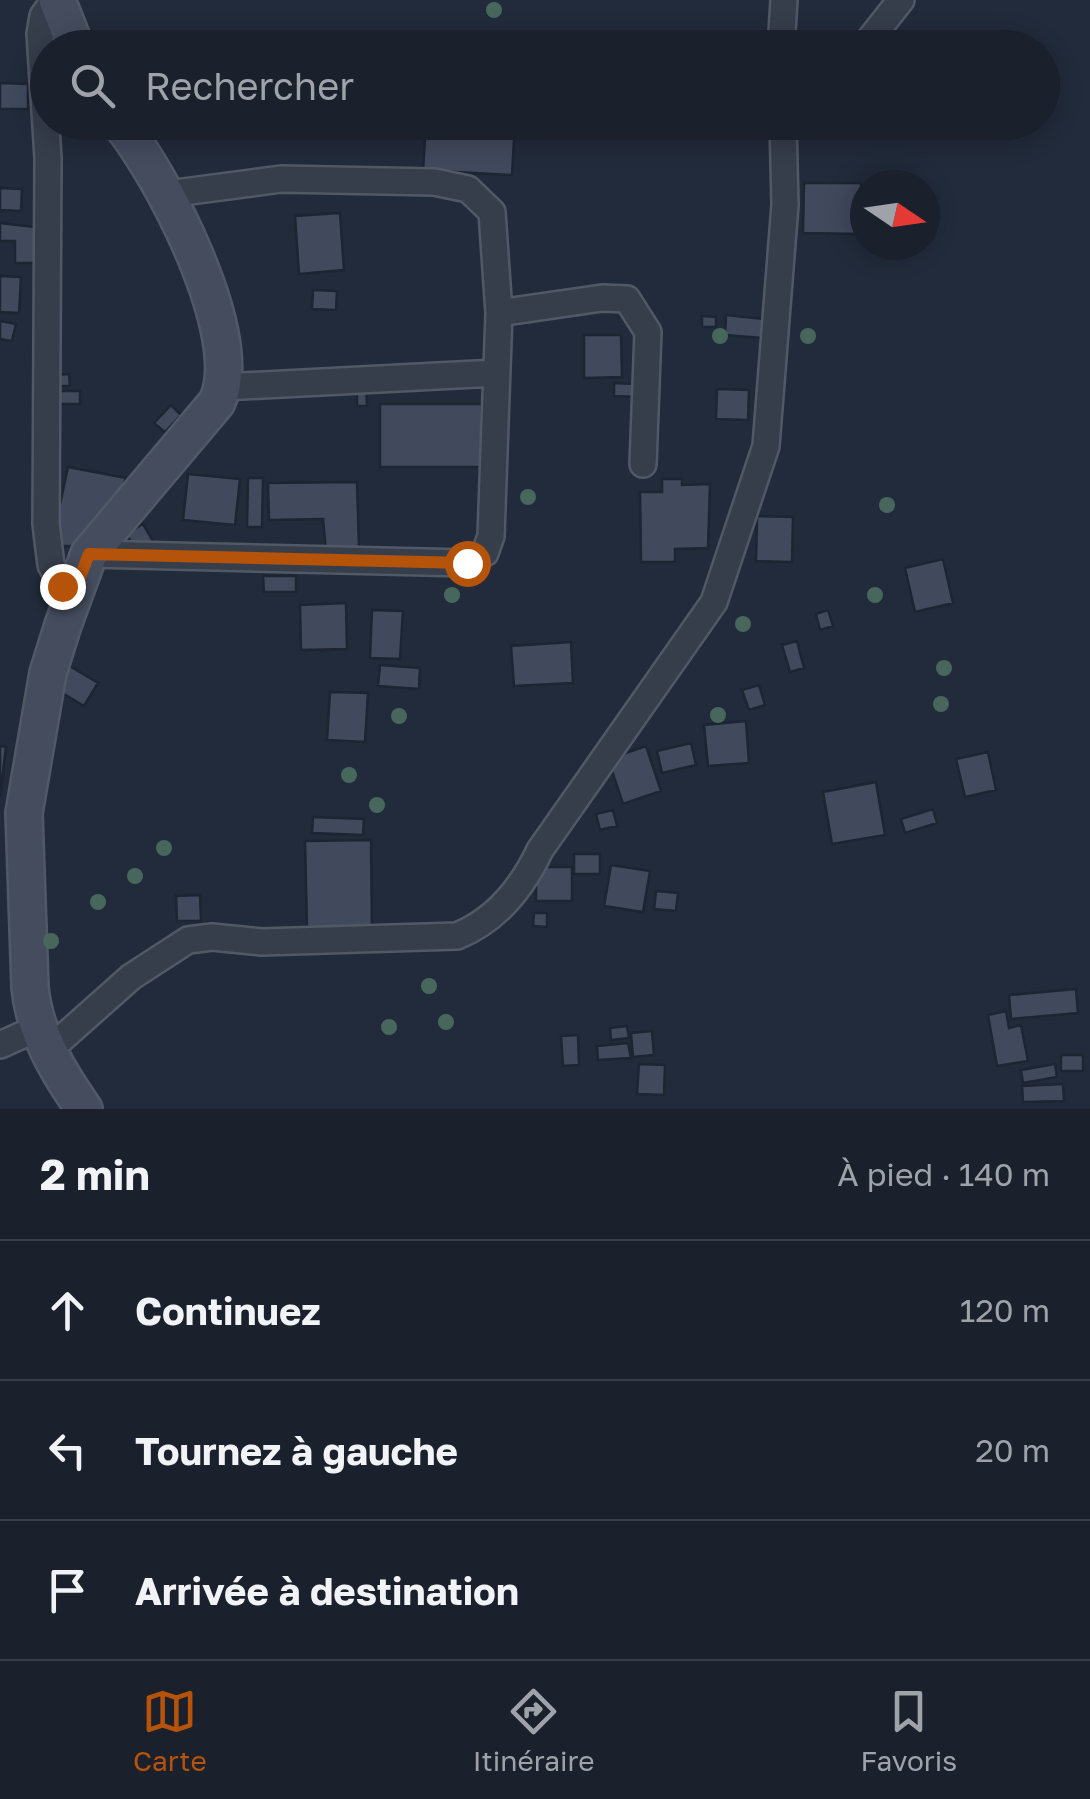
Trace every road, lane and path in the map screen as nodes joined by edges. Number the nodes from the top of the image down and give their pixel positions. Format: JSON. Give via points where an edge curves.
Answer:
{"nodes":[{"id":1,"x":56,"y":0,"type":"edge"},
{"id":2,"x":784,"y":0,"type":"edge"},
{"id":3,"x":902,"y":0,"type":"edge"},
{"id":4,"x":40,"y":30,"type":"edge"},
{"id":5,"x":68,"y":30,"type":"edge"},
{"id":6,"x":783,"y":30,"type":"edge"},
{"id":7,"x":878,"y":30,"type":"edge"},
{"id":8,"x":47,"y":140,"type":"edge"},
{"id":9,"x":134,"y":140,"type":"edge"},
{"id":10,"x":783,"y":140,"type":"edge"},
{"id":11,"x":168,"y":194,"type":"junction"},
{"id":12,"x":499,"y":313,"type":"junction"},
{"id":13,"x":496,"y":373,"type":"junction"},
{"id":14,"x":224,"y":388,"type":"junction"},
{"id":15,"x":642,"y":464,"type":"dead end"},
{"id":16,"x":89,"y":554,"type":"junction"},
{"id":17,"x":71,"y":600,"type":"junction"},
{"id":18,"x":45,"y":1038,"type":"junction"},
{"id":19,"x":0,"y":1045,"type":"edge"},
{"id":20,"x":84,"y":1109,"type":"edge"}],
"edges":[{"from":1,"to":4,"type":"street","via":[[42,16]]},
{"from":1,"to":5,"type":"street"},
{"from":2,"to":6,"type":"street"},
{"from":3,"to":7,"type":"street"},
{"from":8,"to":17,"type":"street","via":[[46,524],[51,565]]},
{"from":9,"to":11,"type":"street"},
{"from":10,"to":18,"type":"street","via":[[785,205],[766,446],[714,602],[496,914],[457,936],[188,940]]},
{"from":11,"to":12,"type":"street","via":[[281,179],[434,182],[468,189],[492,212]]},
{"from":11,"to":14,"type":"street","via":[[211,305]]},
{"from":12,"to":13,"type":"street"},
{"from":12,"to":15,"type":"street","via":[[627,299],[648,332]]},
{"from":13,"to":14,"type":"street"},
{"from":13,"to":16,"type":"street","via":[[491,536],[486,553],[467,563]]},
{"from":14,"to":16,"type":"street"},
{"from":16,"to":17,"type":"street"},
{"from":17,"to":18,"type":"street","via":[[48,673],[24,813],[32,1015]]},
{"from":18,"to":19,"type":"street"},
{"from":18,"to":20,"type":"street","via":[[55,1068]]}]}
